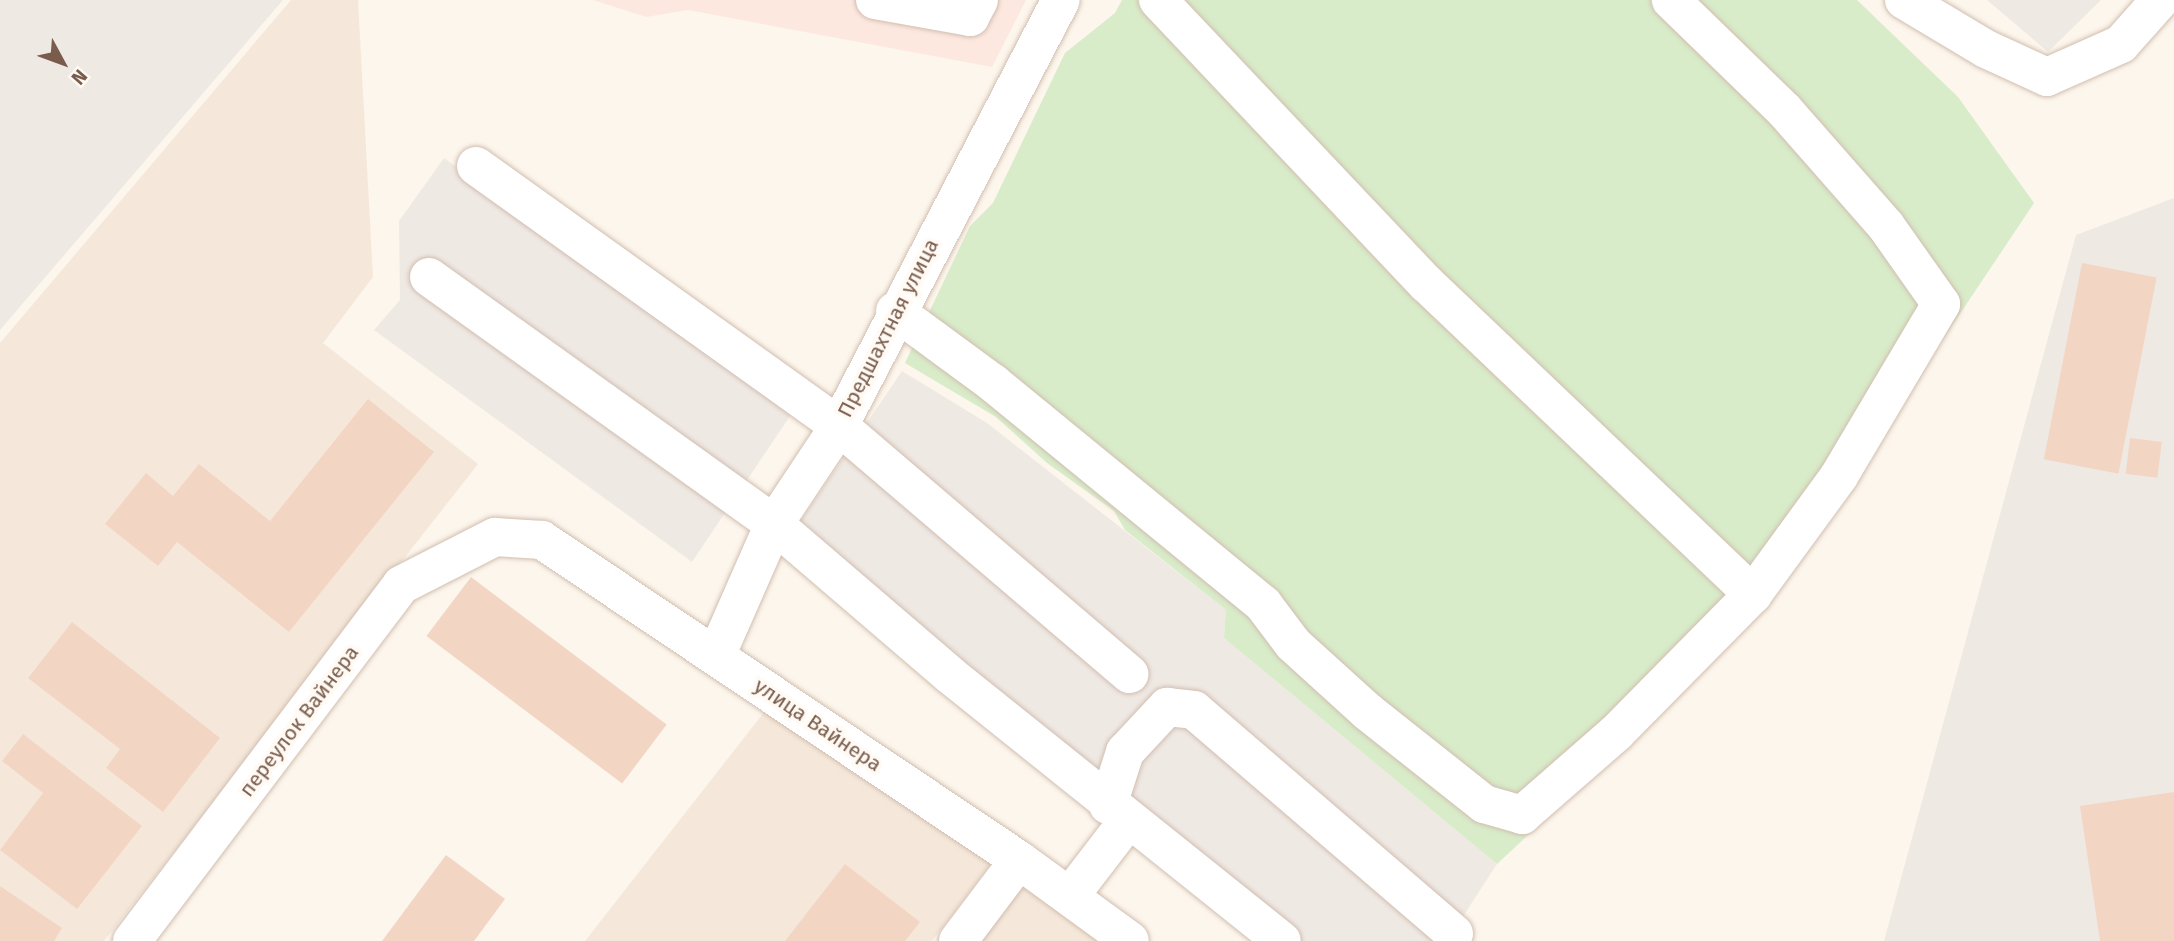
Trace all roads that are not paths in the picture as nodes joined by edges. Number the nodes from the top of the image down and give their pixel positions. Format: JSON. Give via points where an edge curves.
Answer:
{"nodes":[{"id":1,"x":874,"y":0,"type":"edge"},
{"id":2,"x":979,"y":0,"type":"edge"},
{"id":3,"x":1061,"y":0,"type":"edge"},
{"id":4,"x":1158,"y":0,"type":"edge"},
{"id":5,"x":1671,"y":0,"type":"edge"},
{"id":6,"x":1904,"y":0,"type":"edge"},
{"id":7,"x":2160,"y":0,"type":"edge"},
{"id":8,"x":476,"y":166,"type":"dead end"},
{"id":9,"x":429,"y":277,"type":"dead end"},
{"id":10,"x":895,"y":311,"type":"junction"},
{"id":11,"x":839,"y":426,"type":"junction"},
{"id":12,"x":774,"y":523,"type":"junction"},
{"id":13,"x":495,"y":537,"type":"joint"},
{"id":14,"x":1753,"y":594,"type":"junction"},
{"id":15,"x":716,"y":656,"type":"junction"},
{"id":16,"x":1129,"y":674,"type":"dead end"},
{"id":17,"x":1119,"y":812,"type":"junction"},
{"id":18,"x":1019,"y":860,"type":"junction"},
{"id":19,"x":1070,"y":896,"type":"junction"},
{"id":20,"x":1454,"y":934,"type":"dead end"},
{"id":21,"x":132,"y":941,"type":"edge"},
{"id":22,"x":958,"y":941,"type":"edge"},
{"id":23,"x":1130,"y":941,"type":"edge"},
{"id":24,"x":1282,"y":941,"type":"edge"}],
"edges":[{"from":1,"to":2,"type":"street","via":[[970,17]]},
{"from":3,"to":10,"type":"street","name":"Предшахтная улица"},
{"from":4,"to":14,"type":"street","via":[[1427,284]]},
{"from":5,"to":14,"type":"street","via":[[1784,110],[1886,226],[1941,304],[1839,476]]},
{"from":6,"to":7,"type":"street","via":[[1986,49],[2048,76],[2121,44]]},
{"from":8,"to":11,"type":"street"},
{"from":9,"to":12,"type":"street"},
{"from":10,"to":11,"type":"street","name":"Предшахтная улица"},
{"from":10,"to":14,"type":"street","via":[[1170,525],[1263,604],[1293,644],[1368,712],[1484,804],[1522,815],[1617,732]]},
{"from":11,"to":12,"type":"street","name":"Предшахтная улица"},
{"from":11,"to":16,"type":"street"},
{"from":12,"to":15,"type":"street","name":"Предшахтная улица"},
{"from":12,"to":17,"type":"street"},
{"from":13,"to":15,"type":"street","name":"улица Вайнера","via":[[542,540]]},
{"from":13,"to":21,"type":"street","name":"переулок Вайнера","via":[[401,585]]},
{"from":15,"to":18,"type":"street","name":"улица Вайнера"},
{"from":17,"to":19,"type":"street"},
{"from":17,"to":20,"type":"street","via":[[1125,752],[1167,707],[1194,710]]},
{"from":17,"to":24,"type":"street"},
{"from":18,"to":19,"type":"street","name":"улица Вайнера"},
{"from":18,"to":22,"type":"street"},
{"from":19,"to":23,"type":"street","name":"улица Вайнера"}]}
